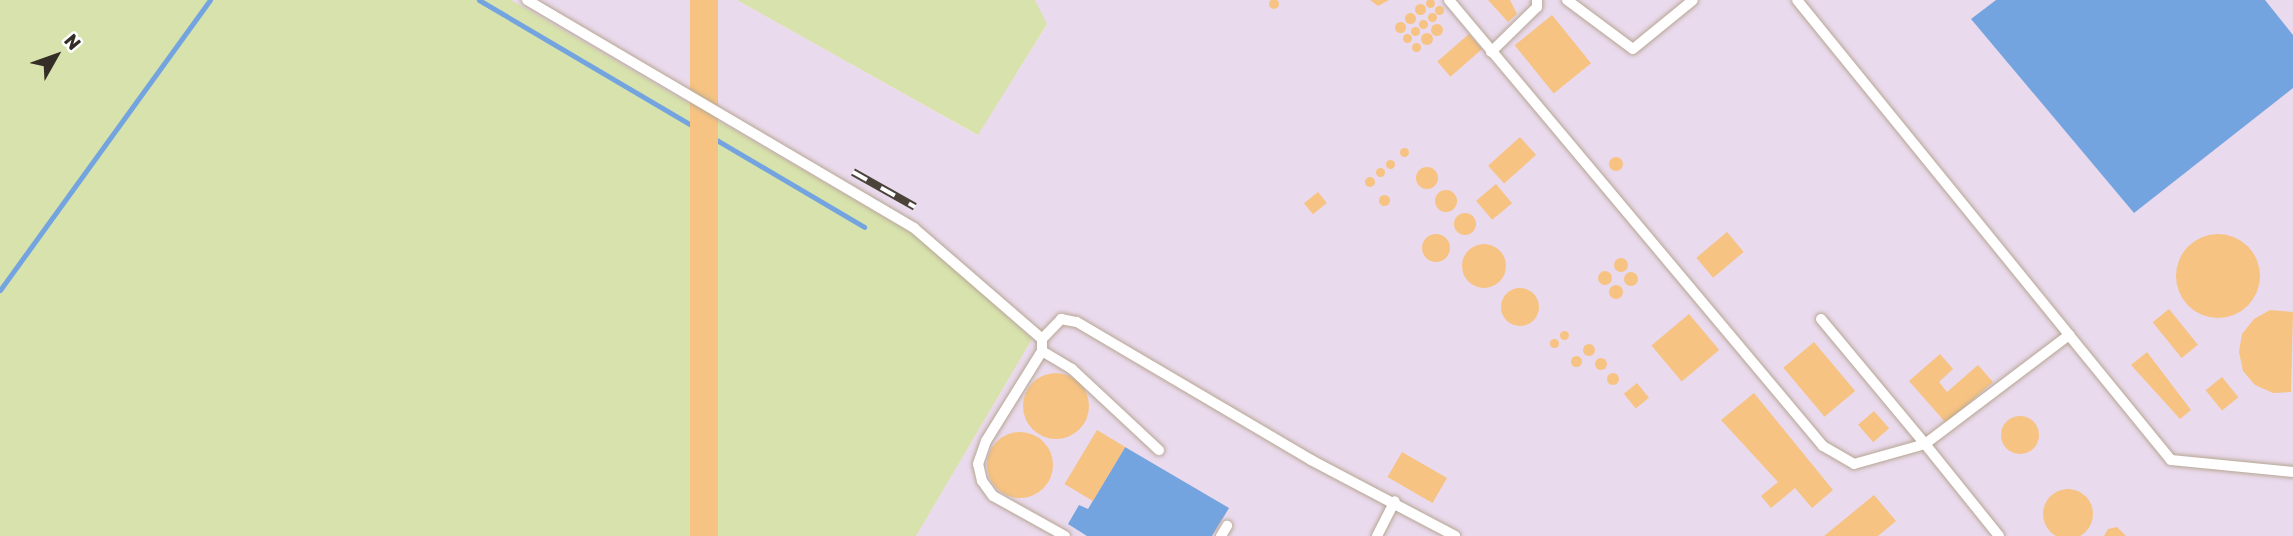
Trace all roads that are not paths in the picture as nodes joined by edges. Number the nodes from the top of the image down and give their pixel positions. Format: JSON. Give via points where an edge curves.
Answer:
{"nodes":[{"id":1,"x":527,"y":0,"type":"edge"},
{"id":2,"x":1448,"y":0,"type":"edge"},
{"id":3,"x":1537,"y":0,"type":"edge"},
{"id":4,"x":1567,"y":0,"type":"edge"},
{"id":5,"x":1693,"y":0,"type":"edge"},
{"id":6,"x":1797,"y":0,"type":"edge"},
{"id":7,"x":1491,"y":52,"type":"junction"},
{"id":8,"x":1821,"y":320,"type":"dead end"},
{"id":9,"x":2069,"y":335,"type":"junction"},
{"id":10,"x":1042,"y":339,"type":"junction"},
{"id":11,"x":1042,"y":351,"type":"junction"},
{"id":12,"x":1925,"y":444,"type":"junction"},
{"id":13,"x":1159,"y":450,"type":"dead end"},
{"id":14,"x":2293,"y":472,"type":"edge"},
{"id":15,"x":1395,"y":501,"type":"junction"},
{"id":16,"x":1065,"y":536,"type":"edge"},
{"id":17,"x":1377,"y":536,"type":"edge"},
{"id":18,"x":1455,"y":536,"type":"edge"},
{"id":19,"x":1999,"y":536,"type":"edge"}],
"edges":[{"from":1,"to":10,"type":"lane","via":[[914,228]]},
{"from":2,"to":7,"type":"lane"},
{"from":3,"to":7,"type":"lane","via":[[1537,7]]},
{"from":4,"to":5,"type":"lane","via":[[1633,49]]},
{"from":6,"to":9,"type":"lane"},
{"from":7,"to":12,"type":"lane","via":[[1823,446],[1854,464]]},
{"from":8,"to":12,"type":"lane"},
{"from":9,"to":12,"type":"lane"},
{"from":9,"to":14,"type":"lane","via":[[2171,460]]},
{"from":10,"to":11,"type":"lane"},
{"from":10,"to":15,"type":"lane","via":[[1061,319],[1077,321],[1311,460]]},
{"from":11,"to":13,"type":"lane","via":[[1072,369]]},
{"from":11,"to":16,"type":"lane","via":[[986,441],[978,464],[982,481],[993,496]]},
{"from":12,"to":19,"type":"lane"},
{"from":15,"to":17,"type":"lane"},
{"from":15,"to":18,"type":"lane"}]}
